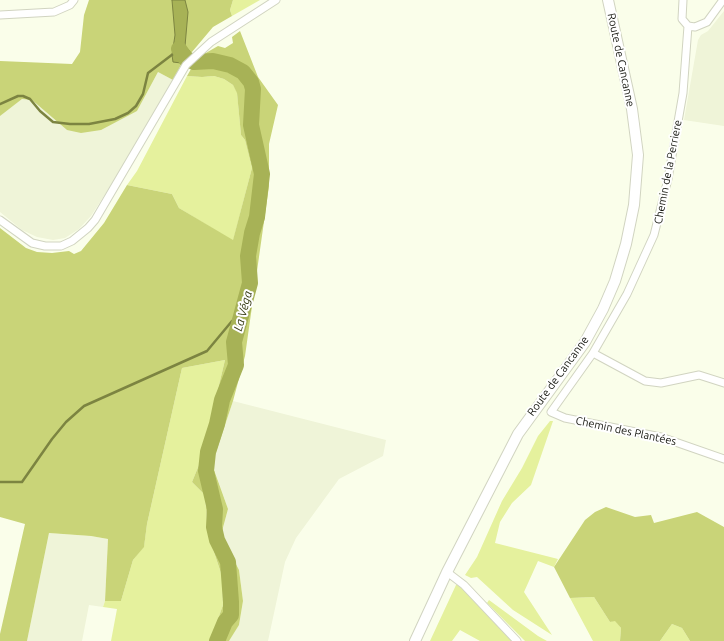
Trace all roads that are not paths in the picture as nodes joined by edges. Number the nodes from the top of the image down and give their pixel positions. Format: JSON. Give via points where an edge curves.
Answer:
{"nodes":[{"id":1,"x":74,"y":0,"type":"edge"},
{"id":2,"x":276,"y":0,"type":"edge"},
{"id":3,"x":608,"y":0,"type":"edge"},
{"id":4,"x":683,"y":0,"type":"edge"},
{"id":5,"x":723,"y":0,"type":"edge"},
{"id":6,"x":0,"y":15,"type":"edge"},
{"id":7,"x":688,"y":26,"type":"junction"},
{"id":8,"x":0,"y":220,"type":"edge"},
{"id":9,"x":593,"y":353,"type":"junction"},
{"id":10,"x":724,"y":383,"type":"edge"},
{"id":11,"x":551,"y":412,"type":"joint"},
{"id":12,"x":724,"y":459,"type":"edge"},
{"id":13,"x":447,"y":572,"type":"junction"},
{"id":14,"x":415,"y":641,"type":"edge"},
{"id":15,"x":517,"y":641,"type":"edge"}],
"edges":[{"from":1,"to":6,"type":"street","via":[[70,5],[54,12]]},
{"from":2,"to":8,"type":"street","via":[[211,42],[186,65],[95,220],[72,241],[60,246],[44,246],[26,240]]},
{"from":3,"to":13,"type":"main road","name":"Route de Cancanne","via":[[632,109],[638,156],[634,205],[626,244],[615,281],[585,342],[518,434]]},
{"from":4,"to":7,"type":"street","via":[[682,19]]},
{"from":5,"to":7,"type":"street","via":[[705,23],[698,27]]},
{"from":7,"to":9,"type":"street","name":"Chemin de la Perriere","via":[[684,86],[658,223],[637,276]]},
{"from":9,"to":10,"type":"street","via":[[645,381],[661,383],[699,375]]},
{"from":9,"to":11,"type":"street","name":"Chemin de la Perriere"},
{"from":11,"to":12,"type":"street","name":"Chemin des Plantées","via":[[565,418],[661,437]]},
{"from":13,"to":14,"type":"main road","name":"Route de Cancanne"},
{"from":13,"to":15,"type":"street","via":[[464,585]]}]}
